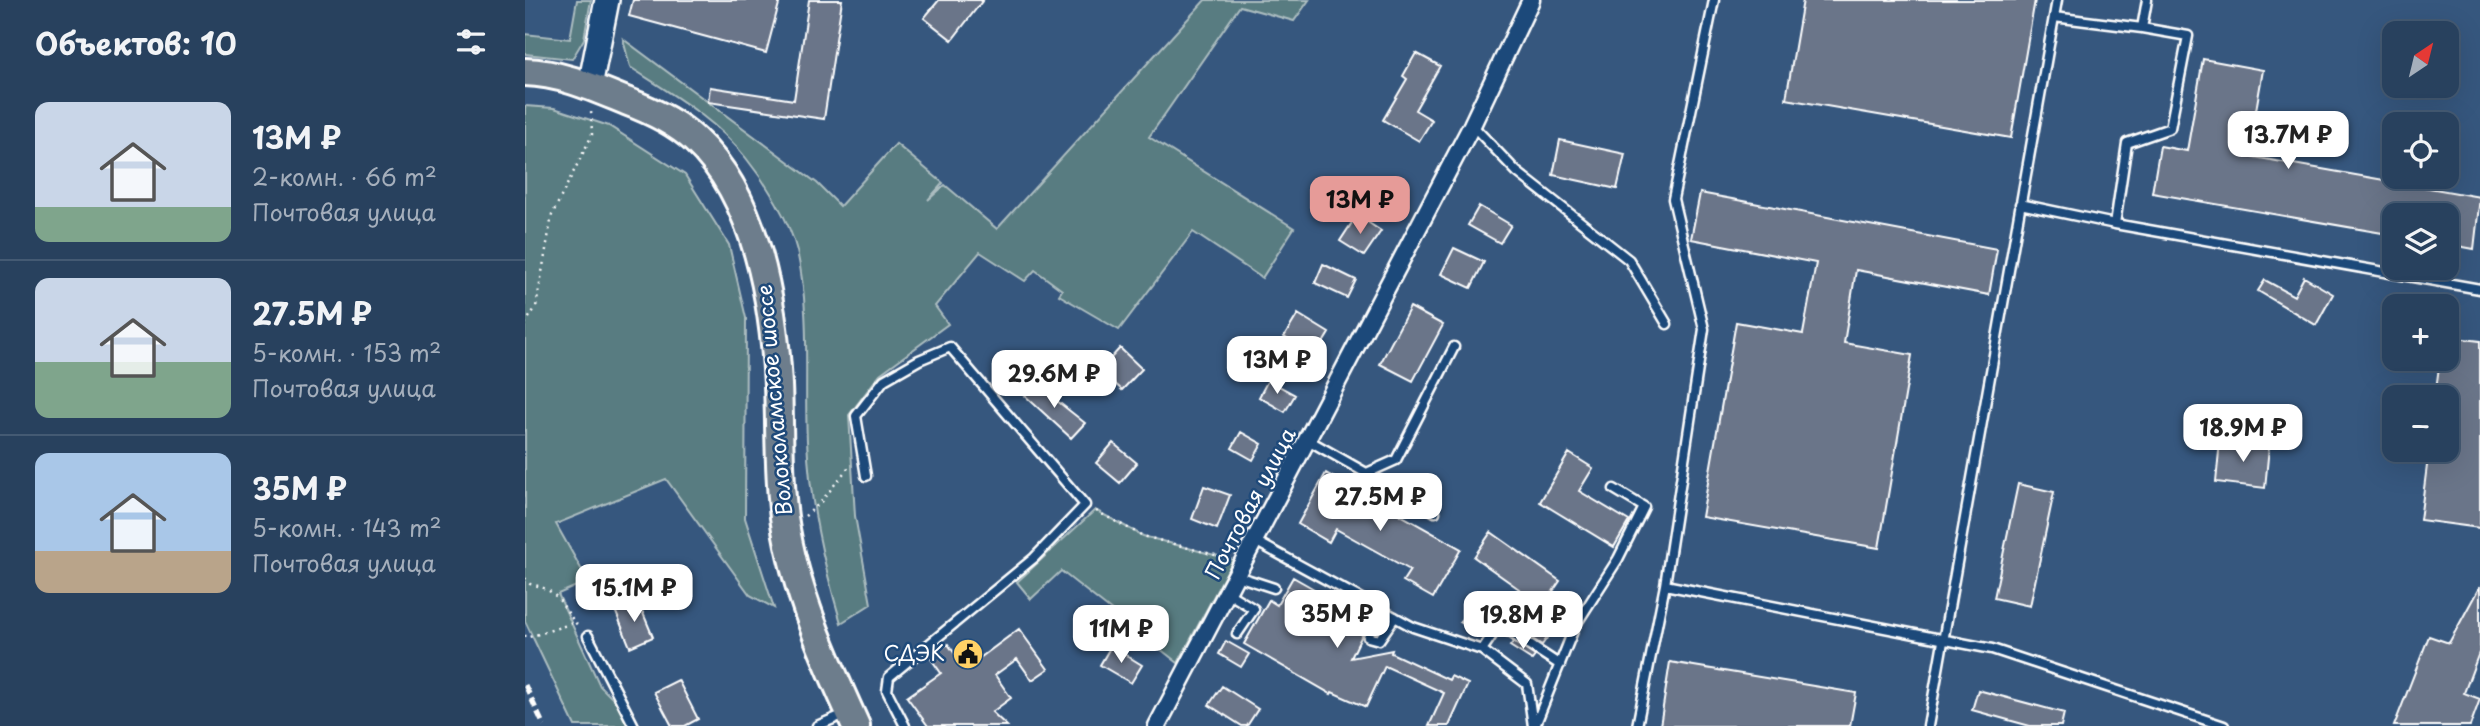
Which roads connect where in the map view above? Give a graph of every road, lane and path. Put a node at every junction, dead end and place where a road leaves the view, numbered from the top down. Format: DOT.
graph roads {
  1 [pos="607,0"];
  2 [pos="1531,0"];
  3 [pos="1714,0"];
  4 [pos="2057,0"];
  5 [pos="2147,0"];
  6 [pos="2054,17"];
  7 [pos="2142,28"];
  8 [pos="525,72"];
  9 [pos="590,86"];
  10 [pos="1472,125"];
  11 [pos="2021,204"];
  12 [pos="2115,224"];
  13 [pos="2480,289"];
  14 [pos="525,324"];
  15 [pos="1667,324"];
  16 [pos="1454,348"];
  17 [pos="1308,440"];
  18 [pos="862,450"];
  19 [pos="1367,473"];
  20 [pos="866,476"];
  21 [pos="1613,489"];
  22 [pos="1085,505"];
  23 [pos="1435,512"];
  24 [pos="802,518"];
  25 [pos="1255,541"];
  26 [pos="1240,569"];
  27 [pos="525,578"];
  28 [pos="1665,585"];
  29 [pos="1274,588"];
  30 [pos="1228,593"];
  31 [pos="1395,617"];
  32 [pos="575,622"];
  33 [pos="1237,634"];
  34 [pos="587,636"];
  35 [pos="1368,636"];
  36 [pos="525,637"];
  37 [pos="1943,640"];
  38 [pos="1482,650"];
  39 [pos="1560,665"];
  40 [pos="853,719"];
  41 [pos="634,726"];
  42 [pos="817,726"];
  43 [pos="905,726"];
  44 [pos="1157,726"];
  45 [pos="1534,726"];
  46 [pos="1637,726"];
  47 [pos="1928,726"];
  48 [pos="2224,726"];
  1 -- 9 [label="main road"];
  2 -- 10 [label="street, Почтовая улица"];
  3 -- 28 [label="lane"];
  4 -- 6 [label="lane"];
  5 -- 7 [label="lane"];
  6 -- 7 [label="lane"];
  6 -- 11 [label="lane"];
  7 -- 12 [label="lane"];
  8 -- 9 [label="main road, Волоколамское шоссе"];
  9 -- 14 [label="path"];
  9 -- 40 [label="main road, Волоколамское шоссе"];
  10 -- 15 [label="lane"];
  10 -- 17 [label="street, Почтовая улица"];
  11 -- 12 [label="lane"];
  11 -- 37 [label="lane"];
  12 -- 13 [label="lane"];
  16 -- 19 [label="lane"];
  17 -- 19 [label="lane"];
  17 -- 25 [label="street, Почтовая улица"];
  18 -- 20 [label="lane"];
  18 -- 22 [label="lane"];
  18 -- 24 [label="path"];
  19 -- 23 [label="lane"];
  21 -- 39 [label="lane"];
  22 -- 26 [label="path"];
  22 -- 43 [label="lane"];
  25 -- 26 [label="street, Почтовая улица"];
  25 -- 31 [label="lane"];
  26 -- 29 [label="lane"];
  26 -- 30 [label="street, Почтовая улица"];
  27 -- 32 [label="path"];
  28 -- 37 [label="lane"];
  28 -- 46 [label="lane"];
  30 -- 33 [label="lane"];
  30 -- 44 [label="street, Почтовая улица"];
  31 -- 35 [label="lane"];
  31 -- 38 [label="lane"];
  32 -- 34 [label="path"];
  32 -- 36 [label="path"];
  34 -- 41 [label="lane"];
  37 -- 47 [label="lane"];
  37 -- 48 [label="lane"];
  38 -- 39 [label="lane"];
  38 -- 45 [label="lane"];
  39 -- 45 [label="lane"];
  40 -- 42 [label="lane"];
}
